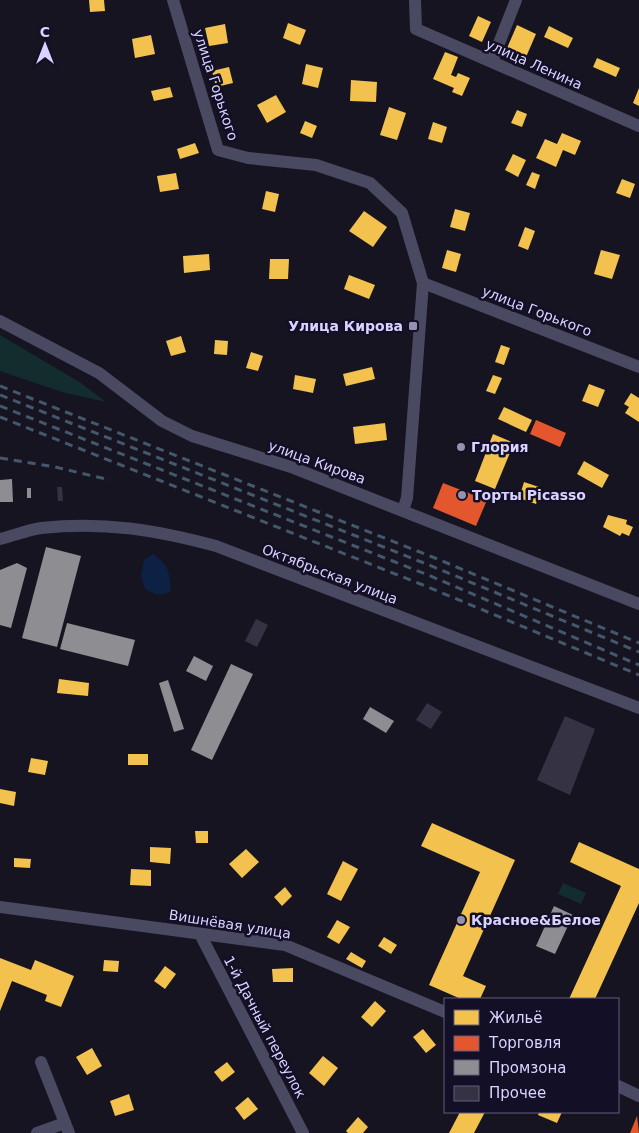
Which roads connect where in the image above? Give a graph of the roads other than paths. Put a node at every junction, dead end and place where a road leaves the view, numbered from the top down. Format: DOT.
graph roads {
  1 [pos="173,0"];
  2 [pos="415,0"];
  3 [pos="516,0"];
  4 [pos="492,61"];
  5 [pos="639,126"];
  6 [pos="423,283"];
  7 [pos="0,320"];
  8 [pos="639,367"];
  9 [pos="403,510"];
  10 [pos="0,539"];
  11 [pos="639,604"];
  12 [pos="639,708"];
  13 [pos="0,907"];
  14 [pos="200,934"];
  15 [pos="444,1012"];
  16 [pos="41,1062"];
  17 [pos="619,1086"];
  18 [pos="639,1096"];
  19 [pos="67,1128"];
  20 [pos="37,1133"];
  21 [pos="303,1133"];
  1 -- 6 [label="street, улица Горького"];
  2 -- 4 [label="street, улица Ленина"];
  3 -- 4 [label="street"];
  4 -- 5 [label="street, улица Ленина"];
  6 -- 8 [label="street, улица Горького"];
  6 -- 9 [label="street, улица Горького"];
  7 -- 9 [label="street, улица Кирова"];
  9 -- 11 [label="street, улица Кирова"];
  10 -- 12 [label="street, Октябрьская улица"];
  13 -- 14 [label="street, Вишнёвая улица"];
  14 -- 15 [label="street, Вишнёвая улица"];
  14 -- 21 [label="street, 1-й Дачный переулок"];
  16 -- 19 [label="street"];
  17 -- 18 [label="street"];
  19 -- 20 [label="street"];
}
